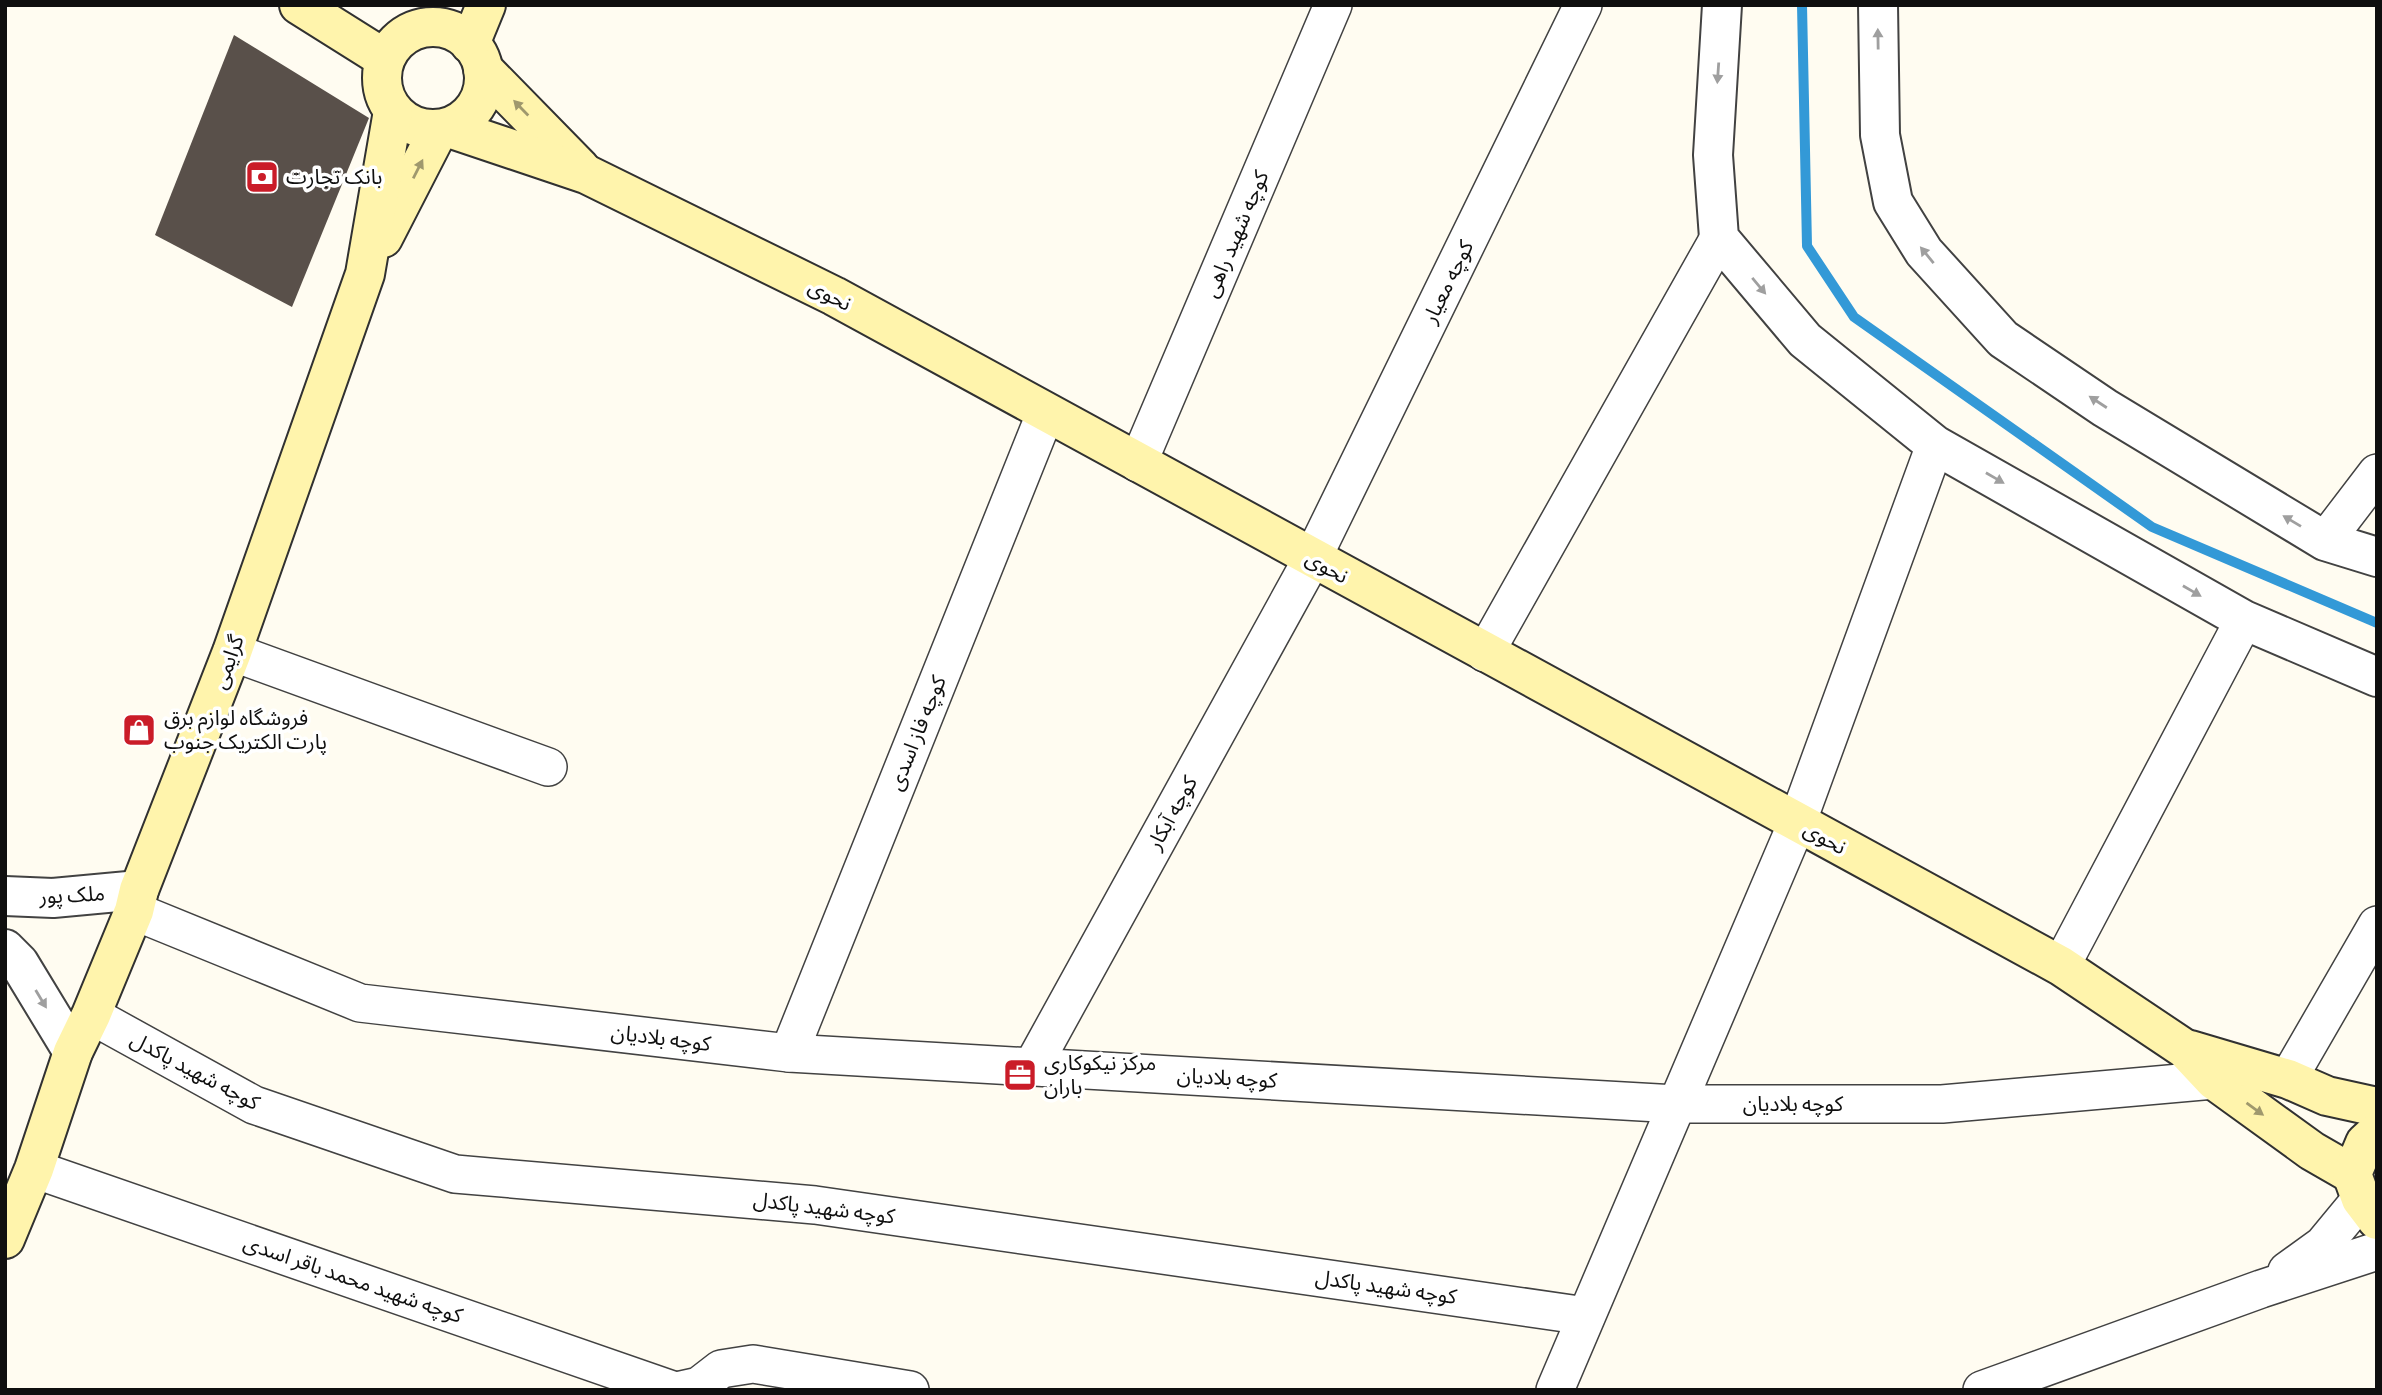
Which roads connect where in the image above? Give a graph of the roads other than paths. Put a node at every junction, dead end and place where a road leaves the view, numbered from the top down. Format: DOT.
graph roads {
  1 [pos="299,5"];
  2 [pos="486,5"];
  3 [pos="1333,5"];
  4 [pos="1583,5"];
  5 [pos="1722,5"];
  6 [pos="1878,5"];
  7 [pos="433,16"];
  8 [pos="477,56"];
  9 [pos="385,59"];
  10 [pos="393,111"];
  11 [pos="444,128"];
  12 [pos="586,174"];
  13 [pos="1719,238"];
  14 [pos="365,274"];
  15 [pos="1046,412"];
  16 [pos="1935,444"];
  17 [pos="1139,463"];
  18 [pos="2377,473"];
  19 [pos="2325,541"];
  20 [pos="2377,557"];
  21 [pos="1312,559"];
  22 [pos="2244,620"];
  23 [pos="232,652"];
  24 [pos="1485,653"];
  25 [pos="2377,677"];
  26 [pos="548,767"];
  27 [pos="1797,823"];
  28 [pos="5,896"];
  29 [pos="136,901"];
  30 [pos="2377,925"];
  31 [pos="5,949"];
  32 [pos="2061,967"];
  33 [pos="91,1015"];
  34 [pos="2185,1049"];
  35 [pos="73,1052"];
  36 [pos="789,1053"];
  37 [pos="1032,1067"];
  38 [pos="2288,1079"];
  39 [pos="2214,1080"];
  40 [pos="1676,1104"];
  41 [pos="2377,1107"];
  42 [pos="2377,1132"];
  43 [pos="34,1169"];
  44 [pos="2363,1197"];
  45 [pos="5,1239"];
  46 [pos="2377,1251"];
  47 [pos="2261,1289"];
  48 [pos="1586,1316"];
  49 [pos="672,1390"];
  50 [pos="681,1390"];
  51 [pos="910,1390"];
  52 [pos="1555,1390"];
  53 [pos="1983,1390"];
  1 -- 9 [label="main road"];
  2 -- 8 [label="main road"];
  3 -- 17 [label="street, کوچه شهید راهی"];
  4 -- 21 [label="street, کوچه معیار"];
  5 -- 13 [label="street, one-way"];
  19 -- 6 [label="street, one-way"];
  7 -- 8 [label="main road"];
  7 -- 9 [label="main road"];
  8 -- 11 [label="main road"];
  12 -- 8 [label="main road, one-way"];
  9 -- 10 [label="main road"];
  10 -- 11 [label="main road"];
  10 -- 14 [label="main road, گرایمی"];
  11 -- 12 [label="main road, نحوی"];
  14 -- 11 [label="main road, one-way"];
  12 -- 15 [label="main road, نحوی"];
  13 -- 16 [label="street, one-way"];
  13 -- 24 [label="street"];
  14 -- 23 [label="main road, گرایمی"];
  15 -- 17 [label="main road, نحوی"];
  15 -- 36 [label="street, کوچه فاز اسدی"];
  16 -- 22 [label="street, one-way"];
  16 -- 27 [label="street"];
  17 -- 21 [label="main road, نحوی"];
  18 -- 19 [label="street"];
  19 -- 20 [label="street"];
  21 -- 24 [label="main road, نحوی"];
  21 -- 37 [label="street, کوچه آبکار"];
  22 -- 25 [label="street"];
  22 -- 32 [label="street"];
  23 -- 26 [label="street"];
  23 -- 29 [label="main road, گرایمی"];
  24 -- 27 [label="main road, نحوی"];
  27 -- 32 [label="main road, نحوی"];
  27 -- 40 [label="street"];
  28 -- 29 [label="street, ملک پور"];
  29 -- 33 [label="main road, گرایمی"];
  29 -- 36 [label="street, کوچه بلادیان"];
  30 -- 38 [label="street"];
  31 -- 35 [label="street, one-way"];
  32 -- 34 [label="main road, نحوی"];
  33 -- 35 [label="main road, گرایمی"];
  33 -- 48 [label="street, کوچه شهید پاکدل"];
  34 -- 38 [label="main road"];
  34 -- 39 [label="main road"];
  35 -- 43 [label="main road, گرایمی"];
  36 -- 37 [label="street, کوچه بلادیان"];
  37 -- 40 [label="street, کوچه بلادیان"];
  38 -- 41 [label="main road"];
  39 -- 40 [label="street, کوچه بلادیان"];
  39 -- 44 [label="main road, one-way"];
  40 -- 48 [label="street"];
  42 -- 44 [label="main road"];
  43 -- 45 [label="main road, گرایمی"];
  43 -- 49 [label="street, کوچه شهید محمد باقر اسدی"];
  44 -- 47 [label="street"];
  46 -- 47 [label="street"];
  47 -- 53 [label="street"];
  48 -- 52 [label="street"];
  50 -- 51 [label="street"];
}
